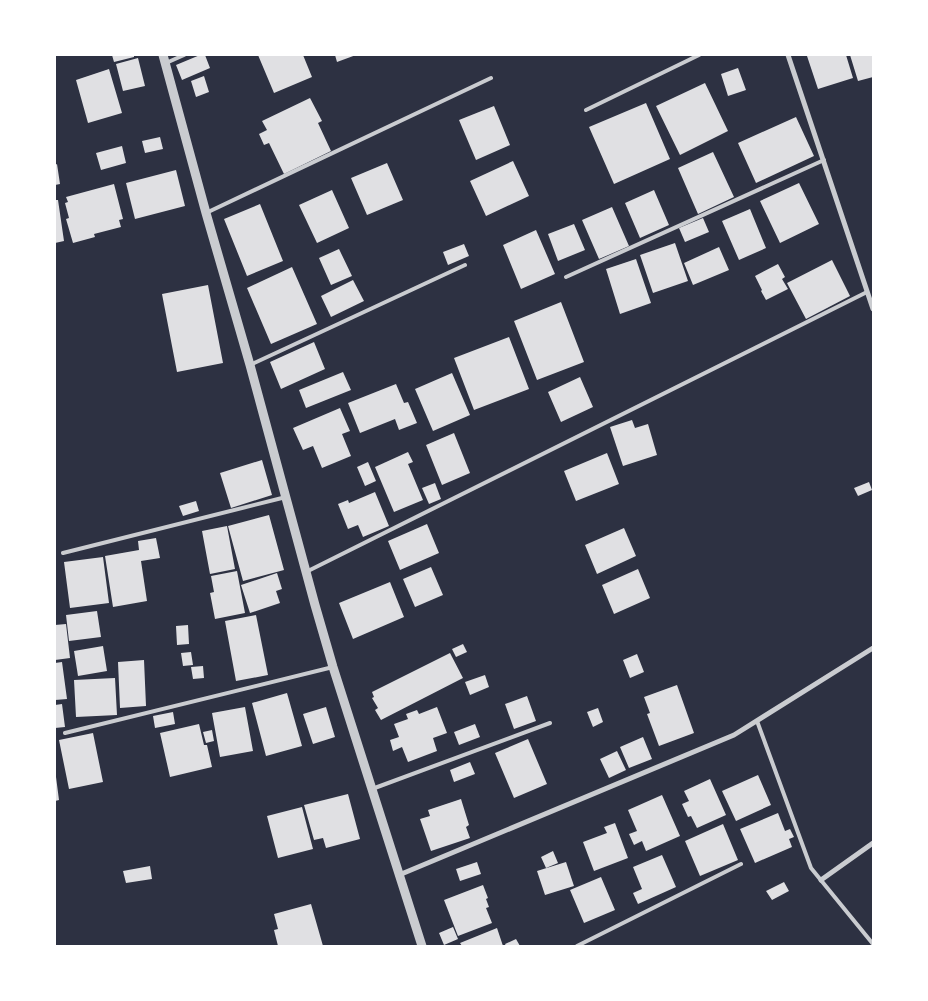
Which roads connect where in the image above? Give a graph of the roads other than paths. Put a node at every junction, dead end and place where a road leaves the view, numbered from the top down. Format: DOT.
graph roads {
  1 [pos="184,55"];
  2 [pos="699,55"];
  3 [pos="788,55"];
  4 [pos="164,59"];
  5 [pos="491,78"];
  6 [pos="586,110"];
  7 [pos="824,160"];
  8 [pos="206,213"];
  9 [pos="465,265"];
  10 [pos="566,278"];
  11 [pos="868,292"];
  12 [pos="873,309"];
  13 [pos="250,365"];
  14 [pos="286,497"];
  15 [pos="63,553"];
  16 [pos="306,572"];
  17 [pos="873,648"];
  18 [pos="333,667"];
  19 [pos="757,721"];
  20 [pos="550,723"];
  21 [pos="65,733"];
  22 [pos="372,788"];
  23 [pos="873,843"];
  24 [pos="741,864"];
  25 [pos="399,875"];
  26 [pos="821,880"];
  27 [pos="873,944"];
  28 [pos="422,946"];
  29 [pos="578,946"];
  1 -- 4 [label="lane"];
  2 -- 6 [label="lane"];
  3 -- 7 [label="street"];
  4 -- 8 [label="street"];
  5 -- 8 [label="lane"];
  7 -- 10 [label="lane"];
  7 -- 11 [label="street"];
  8 -- 13 [label="street"];
  9 -- 13 [label="lane"];
  11 -- 12 [label="street"];
  11 -- 16 [label="lane"];
  13 -- 14 [label="street"];
  14 -- 15 [label="lane"];
  14 -- 16 [label="street"];
  16 -- 18 [label="street"];
  17 -- 19 [label="street"];
  18 -- 21 [label="lane"];
  18 -- 22 [label="street"];
  19 -- 25 [label="street"];
  19 -- 26 [label="lane"];
  20 -- 22 [label="lane"];
  22 -- 25 [label="street"];
  23 -- 26 [label="street"];
  24 -- 29 [label="lane"];
  25 -- 28 [label="street"];
  26 -- 27 [label="lane"];
}
